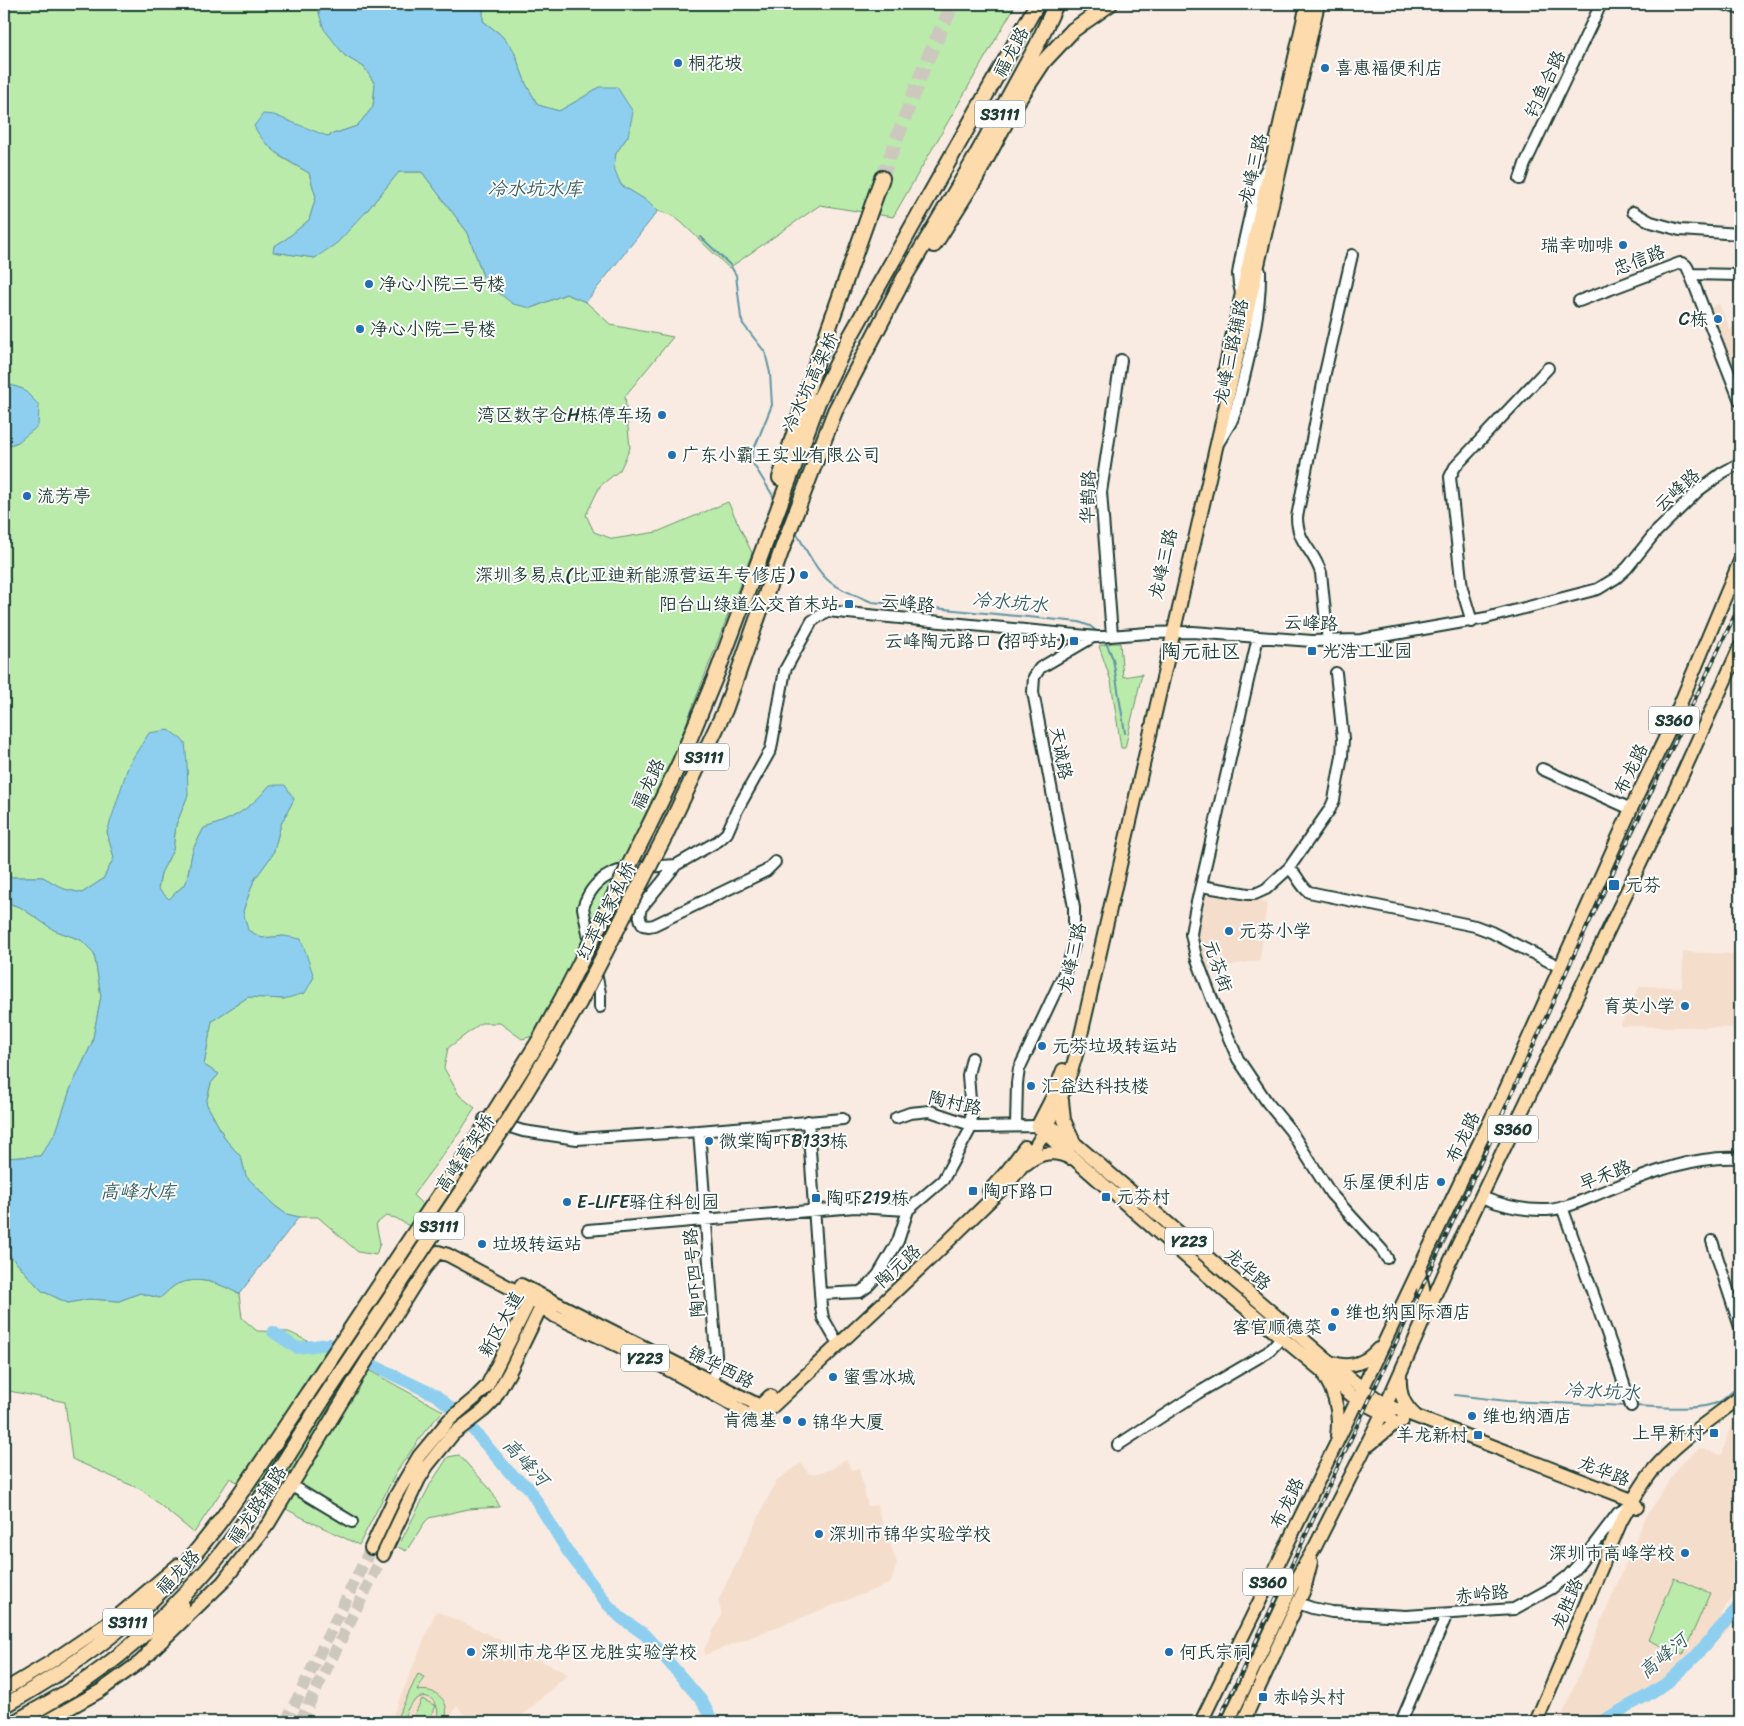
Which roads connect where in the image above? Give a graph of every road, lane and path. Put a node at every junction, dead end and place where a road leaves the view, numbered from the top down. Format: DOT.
graph roads {
  1 [pos="1037,4"];
  2 [pos="1056,4"];
  3 [pos="1110,4"];
  4 [pos="1307,4"];
  5 [pos="1318,4"];
  6 [pos="1601,4"];
  7 [pos="1724,4"];
  8 [pos="1740,9"];
  9 [pos="882,178"];
  10 [pos="1520,179"];
  11 [pos="927,200"];
  12 [pos="1633,212"];
  13 [pos="938,221"];
  14 [pos="1740,234"];
  15 [pos="1352,255"];
  16 [pos="1690,274"];
  17 [pos="1740,275"];
  18 [pos="1579,301"];
  19 [pos="891,302"];
  20 [pos="1121,360"];
  21 [pos="1548,368"];
  22 [pos="1740,402"];
  23 [pos="1740,463"];
  24 [pos="1192,536"];
  25 [pos="1740,561"];
  26 [pos="738,620"];
  27 [pos="1472,622"];
  28 [pos="1170,632"];
  29 [pos="1102,636"];
  30 [pos="1258,637"];
  31 [pos="1328,642"];
  32 [pos="1740,646"];
  33 [pos="717,673"];
  34 [pos="1336,673"];
  35 [pos="1542,768"];
  36 [pos="1631,810"];
  37 [pos="648,828"];
  38 [pos="665,836"];
  39 [pos="775,862"];
  40 [pos="676,865"];
  41 [pos="1290,868"];
  42 [pos="1201,886"];
  43 [pos="1560,967"];
  44 [pos="600,1006"];
  45 [pos="539,1041"];
  46 [pos="552,1049"];
  47 [pos="972,1058"];
  48 [pos="1062,1099"];
  49 [pos="843,1118"];
  50 [pos="896,1118"];
  51 [pos="483,1119"];
  52 [pos="808,1121"];
  53 [pos="972,1126"];
  54 [pos="1016,1126"];
  55 [pos="1043,1128"];
  56 [pos="699,1131"];
  57 [pos="1078,1146"];
  58 [pos="1740,1158"];
  59 [pos="1075,1161"];
  60 [pos="1021,1168"];
  61 [pos="1481,1197"];
  62 [pos="1562,1207"];
  63 [pos="908,1210"];
  64 [pos="813,1211"];
  65 [pos="706,1221"];
  66 [pos="588,1230"];
  67 [pos="1712,1241"];
  68 [pos="438,1252"];
  69 [pos="1387,1258"];
  70 [pos="1419,1271"];
  71 [pos="1441,1282"];
  72 [pos="1424,1289"];
  73 [pos="820,1294"];
  74 [pos="535,1299"];
  75 [pos="1740,1327"];
  76 [pos="513,1336"];
  77 [pos="834,1337"];
  78 [pos="1282,1337"];
  79 [pos="525,1343"];
  80 [pos="1382,1346"];
  81 [pos="1324,1364"];
  82 [pos="1401,1372"];
  83 [pos="711,1382"];
  84 [pos="308,1392"];
  85 [pos="1360,1394"];
  86 [pos="1740,1397"];
  87 [pos="322,1402"];
  88 [pos="1631,1406"];
  89 [pos="1740,1406"];
  90 [pos="1383,1407"];
  91 [pos="755,1414"];
  92 [pos="1422,1420"];
  93 [pos="1402,1422"];
  94 [pos="1336,1443"];
  95 [pos="1118,1445"];
  96 [pos="1363,1450"];
  97 [pos="292,1486"];
  98 [pos="1632,1505"];
  99 [pos="352,1522"];
  100 [pos="205,1541"];
  101 [pos="1315,1547"];
  102 [pos="370,1548"];
  103 [pos="383,1555"];
  104 [pos="199,1579"];
  105 [pos="1298,1603"];
  106 [pos="1447,1614"];
  107 [pos="149,1653"];
  108 [pos="4,1690"];
  109 [pos="4,1706"];
  110 [pos="15,1722"];
  111 [pos="45,1722"];
  112 [pos="1201,1722"];
  113 [pos="1228,1722"];
  114 [pos="1244,1722"];
  115 [pos="1401,1722"];
  116 [pos="1536,1722"];
  117 [pos="1545,1722"];
  1 -- 11 [label="highway, 福龙路 / S3111"];
  2 -- 13 [label="highway, 福龙路 / S3111"];
  3 -- 19 [label="highway"];
  4 -- 24 [label="main road, 龙峰三路"];
  5 -- 24 [label="main road, 龙峰三路"];
  6 -- 10 [label="street, 钓鱼合路"];
  7 -- 8 [label="street"];
  9 -- 26 [label="highway"];
  11 -- 26 [label="highway, 冷水坑高架桥 / S3111"];
  12 -- 14 [label="street"];
  13 -- 19 [label="highway, 冷水坑高架桥 / S3111"];
  15 -- 31 [label="street"];
  16 -- 17 [label="street"];
  16 -- 18 [label="street, 忠信路"];
  16 -- 22 [label="street, 忠信路"];
  19 -- 38 [label="highway, 冷水坑高架桥 / S3111"];
  20 -- 29 [label="street, 华鹊路"];
  21 -- 27 [label="street"];
  23 -- 27 [label="street, 云峰路"];
  24 -- 28 [label="main road, 龙峰三路"];
  25 -- 36 [label="main road, 布龙路 / S360"];
  26 -- 33 [label="highway, 冷水坑高架桥 / S3111"];
  27 -- 31 [label="street, 云峰路"];
  28 -- 29 [label="street, 云峰路"];
  28 -- 30 [label="street, 云峰路"];
  28 -- 48 [label="main road, 龙峰三路"];
  28 -- 55 [label="main road, 龙峰三路"];
  29 -- 40 [label="street, 云峰路"];
  29 -- 54 [label="street, 天诚路"];
  30 -- 31 [label="street, 云峰路"];
  30 -- 42 [label="street, 元芬街"];
  32 -- 61 [label="main road, S360"];
  33 -- 37 [label="highway, 福龙路 / S3111"];
  34 -- 41 [label="street"];
  35 -- 36 [label="street"];
  36 -- 43 [label="main road, 布龙路 / S360"];
  37 -- 45 [label="highway, 红苹果家私桥 / S3111, bridge"];
  38 -- 46 [label="highway, 红苹果家私桥 / S3111, bridge"];
  39 -- 40 [label="street"];
  40 -- 44 [label="street"];
  41 -- 42 [label="street"];
  41 -- 43 [label="street"];
  42 -- 69 [label="street, 元芬街"];
  43 -- 70 [label="main road, 布龙路 / S360"];
  45 -- 84 [label="highway, 高峰高架桥 / S3111, bridge"];
  46 -- 87 [label="highway, 高峰高架桥 / S3111, bridge"];
  47 -- 53 [label="street"];
  48 -- 55 [label="main road, 龙峰三路"];
  48 -- 57 [label="main road"];
  49 -- 52 [label="street"];
  50 -- 53 [label="street, 陶村路"];
  51 -- 56 [label="street"];
  52 -- 56 [label="street"];
  52 -- 64 [label="street"];
  53 -- 54 [label="street, 陶村路"];
  53 -- 63 [label="street"];
  54 -- 55 [label="street, 陶村路"];
  55 -- 57 [label="main road, 龙华路 / Y223"];
  55 -- 59 [label="main road, 龙华路 / Y223"];
  55 -- 60 [label="main road, 陶元路"];
  55 -- 77 [label="main road, 陶元路"];
  56 -- 65 [label="street, 陶吓四号路"];
  57 -- 81 [label="main road, 龙华路 / Y223"];
  58 -- 62 [label="street, 早禾路"];
  59 -- 60 [label="main road"];
  59 -- 78 [label="main road, 龙华路 / Y223"];
  60 -- 91 [label="main road, 陶元路"];
  61 -- 62 [label="street, 早禾路"];
  61 -- 71 [label="main road, S360"];
  62 -- 88 [label="street"];
  63 -- 64 [label="street"];
  63 -- 73 [label="street"];
  64 -- 65 [label="street"];
  64 -- 73 [label="street"];
  65 -- 66 [label="street"];
  65 -- 83 [label="street, 陶吓四号路"];
  67 -- 75 [label="street"];
  68 -- 74 [label="main road, 锦华西路 / Y223"];
  68 -- 97 [label="main road, 福龙路辅路"];
  70 -- 72 [label="main road"];
  70 -- 80 [label="main road, 布龙路 / S360"];
  71 -- 72 [label="main road"];
  71 -- 82 [label="main road, S360"];
  72 -- 90 [label="main road"];
  73 -- 77 [label="street"];
  74 -- 76 [label="main road, 新区大道"];
  74 -- 79 [label="main road, 新区大道"];
  74 -- 83 [label="main road, 锦华西路 / Y223"];
  74 -- 91 [label="main road, 锦华西路 / Y223"];
  76 -- 79 [label="main road"];
  76 -- 102 [label="main road, 新区大道"];
  77 -- 91 [label="main road, 陶元路"];
  78 -- 81 [label="main road, 龙华路 / Y223"];
  78 -- 95 [label="street"];
  79 -- 103 [label="main road, 新区大道"];
  80 -- 81 [label="main road"];
  80 -- 85 [label="main road, 布龙路 / S360"];
  81 -- 85 [label="main road, 龙华路 / Y223"];
  81 -- 94 [label="main road"];
  82 -- 90 [label="main road, S360"];
  82 -- 92 [label="main road"];
  83 -- 91 [label="main road, 锦华西路 / Y223"];
  84 -- 100 [label="highway, 福龙路 / S3111"];
  85 -- 90 [label="main road, 龙华路 / Y223"];
  85 -- 94 [label="main road, 布龙路 / S360"];
  86 -- 98 [label="main road, 龙胜路"];
  87 -- 104 [label="highway, 福龙路 / S3111"];
  89 -- 98 [label="main road, 龙胜路"];
  90 -- 92 [label="main road, 龙华路"];
  90 -- 93 [label="main road, 龙华路"];
  90 -- 96 [label="main road, S360"];
  92 -- 98 [label="main road, 龙华路"];
  93 -- 96 [label="main road"];
  93 -- 98 [label="main road, 龙华路"];
  94 -- 112 [label="main road, 布龙路 / S360"];
  96 -- 101 [label="main road, S360"];
  97 -- 99 [label="street"];
  97 -- 107 [label="main road, 福龙路辅路"];
  98 -- 106 [label="street, 赤岭路"];
  98 -- 116 [label="main road, 龙胜路"];
  98 -- 117 [label="main road, 龙胜路"];
  100 -- 108 [label="main road, 福龙路辅路"];
  100 -- 109 [label="highway, 福龙路 / S3111"];
  101 -- 105 [label="main road"];
  101 -- 113 [label="main road, S360"];
  104 -- 107 [label="highway"];
  104 -- 110 [label="highway, 福龙路 / S3111"];
  105 -- 106 [label="street, 赤岭路"];
  105 -- 114 [label="main road"];
  106 -- 115 [label="street"];
  107 -- 111 [label="main road, 福龙路辅路"];
}
